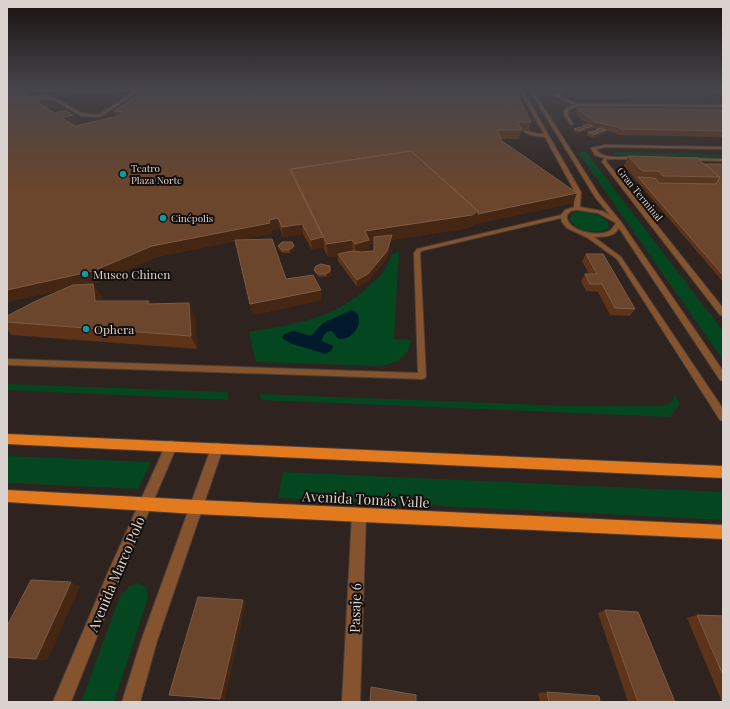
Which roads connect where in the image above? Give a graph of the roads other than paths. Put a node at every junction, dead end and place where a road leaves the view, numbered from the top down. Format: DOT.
graph roads {
  1 [pos="520,122"];
  2 [pos="539,122"];
  3 [pos="551,122"];
  4 [pos="547,136"];
  5 [pos="723,144"];
  6 [pos="653,147"];
  7 [pos="723,148"];
  8 [pos="610,158"];
  9 [pos="644,158"];
  10 [pos="683,159"];
  11 [pos="723,160"];
  12 [pos="578,208"];
  13 [pos="563,216"];
  14 [pos="619,223"];
  15 [pos="577,231"];
  16 [pos="723,313"];
  17 [pos="7,362"];
  18 [pos="723,378"];
  19 [pos="723,417"];
  20 [pos="7,439"];
  21 [pos="171,446"];
  22 [pos="217,448"];
  23 [pos="723,472"];
  24 [pos="7,496"];
  25 [pos="145,504"];
  26 [pos="196,507"];
  27 [pos="359,515"];
  28 [pos="723,532"];
  29 [pos="62,702"];
  30 [pos="131,702"];
  31 [pos="351,702"];
  1 -- 4 [label="lane"];
  2 -- 4 [label="lane"];
  3 -- 14 [label="lane"];
  4 -- 12 [label="lane"];
  5 -- 6 [label="lane"];
  6 -- 7 [label="lane"];
  6 -- 8 [label="lane"];
  8 -- 9 [label="lane, Gran Terminal"];
  8 -- 16 [label="lane, Gran Terminal"];
  10 -- 11 [label="lane"];
  12 -- 13 [label="lane"];
  12 -- 14 [label="lane"];
  13 -- 15 [label="lane"];
  13 -- 17 [label="lane"];
  14 -- 15 [label="lane"];
  14 -- 18 [label="lane"];
  15 -- 19 [label="lane"];
  20 -- 21 [label="main road"];
  21 -- 22 [label="main road"];
  21 -- 25 [label="street, Avenida Marco Polo"];
  22 -- 23 [label="main road"];
  22 -- 26 [label="street"];
  24 -- 25 [label="main road, Avenida Tomás Valle"];
  25 -- 26 [label="main road, Avenida Tomás Valle"];
  25 -- 29 [label="street, Avenida Marco Polo"];
  26 -- 27 [label="main road, Avenida Tomás Valle"];
  26 -- 30 [label="street"];
  27 -- 28 [label="main road, Avenida Tomás Valle"];
  27 -- 31 [label="street, Pasaje 6"];
}
